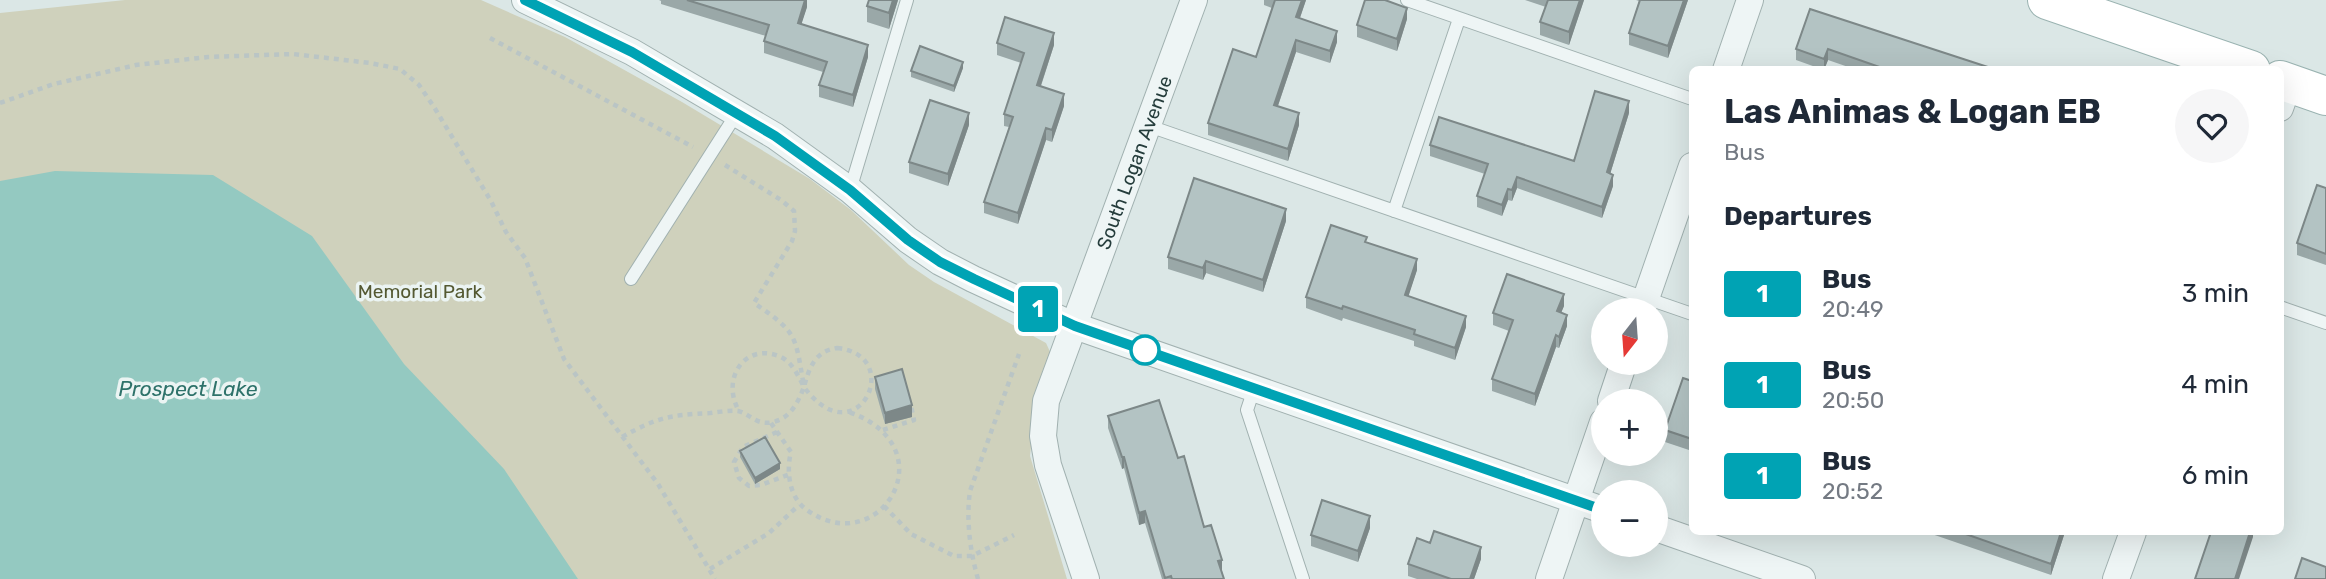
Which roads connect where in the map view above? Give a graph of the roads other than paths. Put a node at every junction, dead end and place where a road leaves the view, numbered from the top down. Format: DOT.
graph roads {
  1 [pos="525,0"];
  2 [pos="907,0"];
  3 [pos="1194,0"];
  4 [pos="1407,0"];
  5 [pos="1750,0"];
  6 [pos="2048,0"];
  7 [pos="1459,19"];
  8 [pos="1727,66"];
  9 [pos="2239,66"];
  10 [pos="2284,90"];
  11 [pos="2326,96"];
  12 [pos="1689,98"];
  13 [pos="737,113"];
  14 [pos="1149,126"];
  15 [pos="1689,175"];
  16 [pos="850,190"];
  17 [pos="1394,211"];
  18 [pos="631,279"];
  19 [pos="1628,298"];
  20 [pos="1646,298"];
  21 [pos="2284,308"];
  22 [pos="1668,309"];
  23 [pos="1689,313"];
  24 [pos="2326,323"];
  25 [pos="1075,326"];
  26 [pos="1254,389"];
  27 [pos="1591,457"];
  28 [pos="1576,501"];
  29 [pos="1591,506"];
  30 [pos="1668,532"];
  31 [pos="2132,535"];
  32 [pos="1086,579"];
  33 [pos="1303,579"];
  34 [pos="1549,579"];
  35 [pos="1802,579"];
  36 [pos="2116,579"];
  1 -- 13 [label="street"];
  2 -- 16 [label="lane"];
  3 -- 14 [label="street, South Logan Avenue"];
  4 -- 7 [label="lane"];
  5 -- 8 [label="street"];
  6 -- 9 [label="main road"];
  7 -- 12 [label="lane"];
  7 -- 17 [label="lane"];
  10 -- 11 [label="main road"];
  13 -- 16 [label="street"];
  13 -- 18 [label="lane"];
  14 -- 17 [label="lane"];
  14 -- 25 [label="street, South Logan Avenue"];
  15 -- 20 [label="street"];
  16 -- 25 [label="street"];
  17 -- 19 [label="lane"];
  21 -- 24 [label="lane"];
  22 -- 23 [label="lane"];
  25 -- 26 [label="street"];
  25 -- 32 [label="street, South Logan Avenue"];
  26 -- 28 [label="street"];
  26 -- 33 [label="lane"];
  27 -- 28 [label="street"];
  28 -- 29 [label="street"];
  28 -- 34 [label="street"];
  30 -- 35 [label="street"];
  31 -- 36 [label="street"];
}
